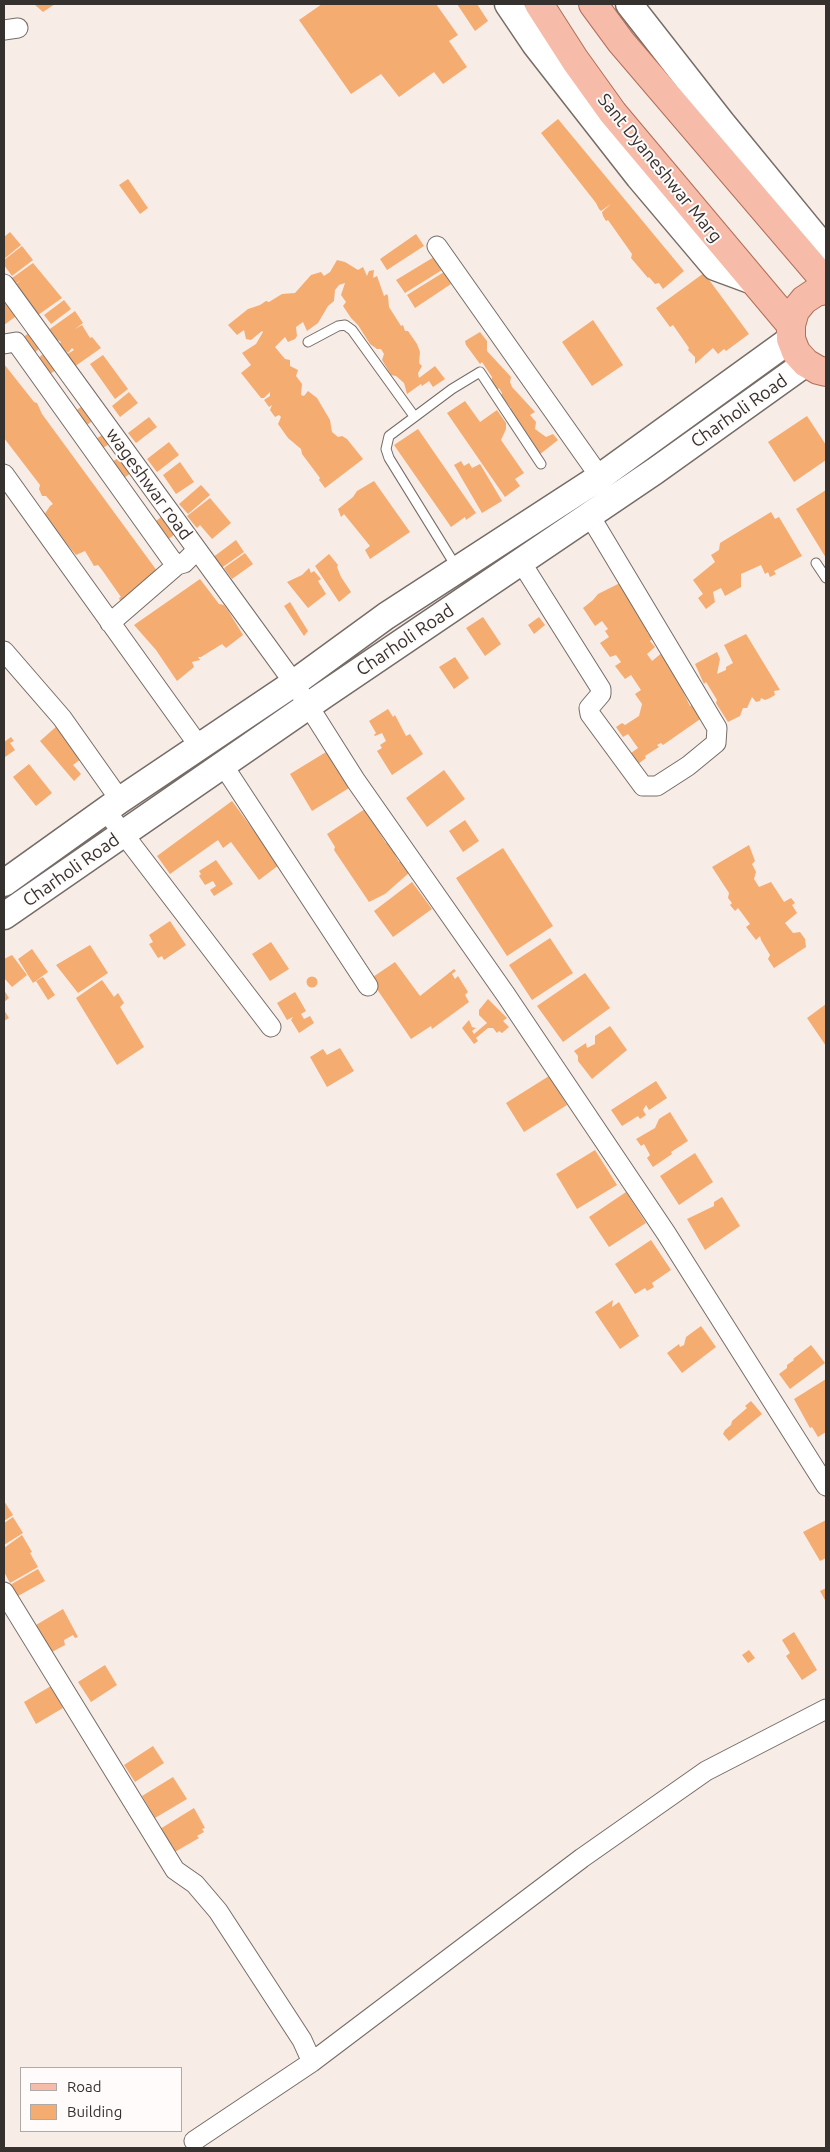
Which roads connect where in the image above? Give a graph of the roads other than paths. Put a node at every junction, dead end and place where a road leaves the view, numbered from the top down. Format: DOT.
graph roads {
  1 [pos="508,4"];
  2 [pos="539,4"];
  3 [pos="593,4"];
  4 [pos="630,4"];
  5 [pos="437,246"];
  6 [pos="826,250"];
  7 [pos="753,281"];
  8 [pos="826,282"];
  9 [pos="4,284"];
  10 [pos="826,290"];
  11 [pos="791,332"];
  12 [pos="308,342"];
  13 [pos="4,344"];
  14 [pos="816,368"];
  15 [pos="414,416"];
  16 [pos="679,420"];
  17 [pos="693,443"];
  18 [pos="541,464"];
  19 [pos="4,474"];
  20 [pos="600,476"];
  21 [pos="590,516"];
  22 [pos="197,550"];
  23 [pos="521,562"];
  24 [pos="816,563"];
  25 [pos="177,565"];
  26 [pos="457,568"];
  27 [pos="826,578"];
  28 [pos="110,623"];
  29 [pos="4,651"];
  30 [pos="294,683"];
  31 [pos="310,706"];
  32 [pos="199,746"];
  33 [pos="224,765"];
  34 [pos="113,805"];
  35 [pos="124,834"];
  36 [pos="4,882"];
  37 [pos="4,916"];
  38 [pos="368,986"];
  39 [pos="271,1027"];
  40 [pos="826,1486"];
  41 [pos="4,1592"];
  42 [pos="826,1709"];
  43 [pos="312,2062"];
  44 [pos="194,2141"];
  1 -- 7 [label="street"];
  2 -- 7 [label="main road, Sant Dyaneshwar Marg"];
  3 -- 8 [label="main road"];
  4 -- 6 [label="street"];
  5 -- 20 [label="street"];
  7 -- 11 [label="main road, Sant Dyaneshwar Marg"];
  9 -- 22 [label="street, wageshwar road"];
  10 -- 11 [label="main road"];
  11 -- 14 [label="main road, Sant Dyaneshwar Marg"];
  11 -- 16 [label="street, Charholi Road"];
  12 -- 15 [label="lane"];
  13 -- 25 [label="street"];
  14 -- 17 [label="street, Charholi Road"];
  15 -- 18 [label="lane"];
  15 -- 26 [label="lane"];
  16 -- 17 [label="street"];
  16 -- 20 [label="street, Charholi Road"];
  17 -- 21 [label="street, Charholi Road"];
  19 -- 28 [label="street"];
  20 -- 26 [label="street, Charholi Road"];
  21 -- 23 [label="street, Charholi Road"];
  21 -- 23 [label="street"];
  22 -- 25 [label="street"];
  22 -- 30 [label="street, wageshwar road"];
  23 -- 31 [label="street, Charholi Road"];
  24 -- 27 [label="lane"];
  25 -- 28 [label="street"];
  26 -- 30 [label="street, Charholi Road"];
  28 -- 32 [label="street"];
  29 -- 34 [label="street"];
  30 -- 31 [label="street, wageshwar road"];
  30 -- 32 [label="street, Charholi Road"];
  31 -- 33 [label="street, Charholi Road"];
  31 -- 40 [label="street, wageshwar road"];
  32 -- 34 [label="street, Charholi Road"];
  33 -- 35 [label="street, Charholi Road"];
  33 -- 38 [label="street"];
  34 -- 35 [label="street"];
  34 -- 36 [label="street, Charholi Road"];
  35 -- 37 [label="street, Charholi Road"];
  35 -- 39 [label="street"];
  41 -- 43 [label="street"];
  42 -- 43 [label="street"];
  43 -- 44 [label="street"];
}
